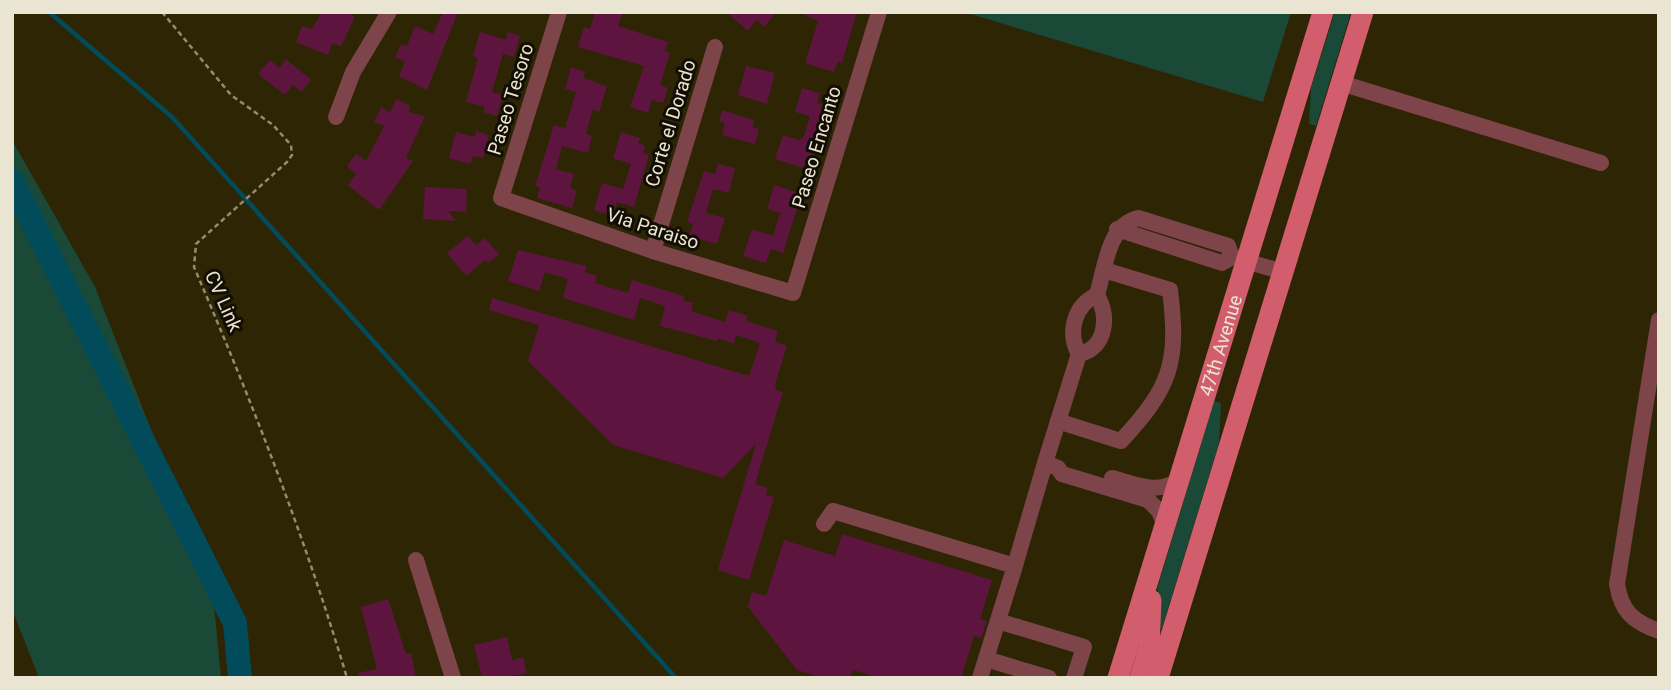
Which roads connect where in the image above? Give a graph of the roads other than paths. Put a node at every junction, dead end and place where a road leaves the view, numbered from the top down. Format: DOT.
graph roads {
  1 [pos="389,12"];
  2 [pos="559,12"];
  3 [pos="879,12"];
  4 [pos="1323,12"];
  5 [pos="1363,12"];
  6 [pos="716,47"];
  7 [pos="1341,83"];
  8 [pos="336,117"];
  9 [pos="1601,163"];
  10 [pos="501,198"];
  11 [pos="653,251"];
  12 [pos="1239,259"];
  13 [pos="1104,270"];
  14 [pos="1283,272"];
  15 [pos="793,293"];
  16 [pos="1097,295"];
  17 [pos="1659,320"];
  18 [pos="1079,354"];
  19 [pos="1058,421"];
  20 [pos="1051,466"];
  21 [pos="1179,480"];
  22 [pos="824,524"];
  23 [pos="1165,526"];
  24 [pos="416,560"];
  25 [pos="1014,569"];
  26 [pos="1152,569"];
  27 [pos="998,621"];
  28 [pos="1659,631"];
  29 [pos="986,659"];
  30 [pos="453,678"];
  31 [pos="980,678"];
  32 [pos="1049,678"];
  33 [pos="1074,678"];
  34 [pos="1118,678"];
  35 [pos="1140,678"];
  36 [pos="1158,678"];
  1 -- 8 [label="street"];
  2 -- 10 [label="street, Paseo Tesoro"];
  3 -- 15 [label="street, Paseo Encanto"];
  4 -- 12 [label="main road, 47th Avenue"];
  5 -- 7 [label="main road, 47th Avenue"];
  6 -- 11 [label="street, Corte el Dorado"];
  7 -- 9 [label="street"];
  7 -- 14 [label="main road, 47th Avenue"];
  10 -- 11 [label="street, Via Paraiso"];
  11 -- 15 [label="street, Via Paraiso"];
  12 -- 13 [label="street"];
  12 -- 14 [label="street"];
  12 -- 21 [label="main road, 47th Avenue"];
  13 -- 16 [label="street"];
  13 -- 19 [label="street"];
  14 -- 36 [label="main road, 47th Avenue"];
  16 -- 18 [label="street"];
  16 -- 18 [label="street"];
  17 -- 28 [label="street"];
  18 -- 19 [label="street"];
  19 -- 20 [label="street"];
  20 -- 21 [label="street"];
  20 -- 23 [label="street"];
  20 -- 25 [label="street"];
  21 -- 23 [label="main road, 47th Avenue"];
  22 -- 25 [label="street"];
  23 -- 26 [label="main road, 47th Avenue"];
  24 -- 30 [label="street"];
  25 -- 27 [label="street"];
  26 -- 34 [label="main road, 47th Avenue"];
  26 -- 35 [label="main road"];
  27 -- 29 [label="street"];
  27 -- 33 [label="street"];
  29 -- 31 [label="street"];
  29 -- 32 [label="street"];
}
